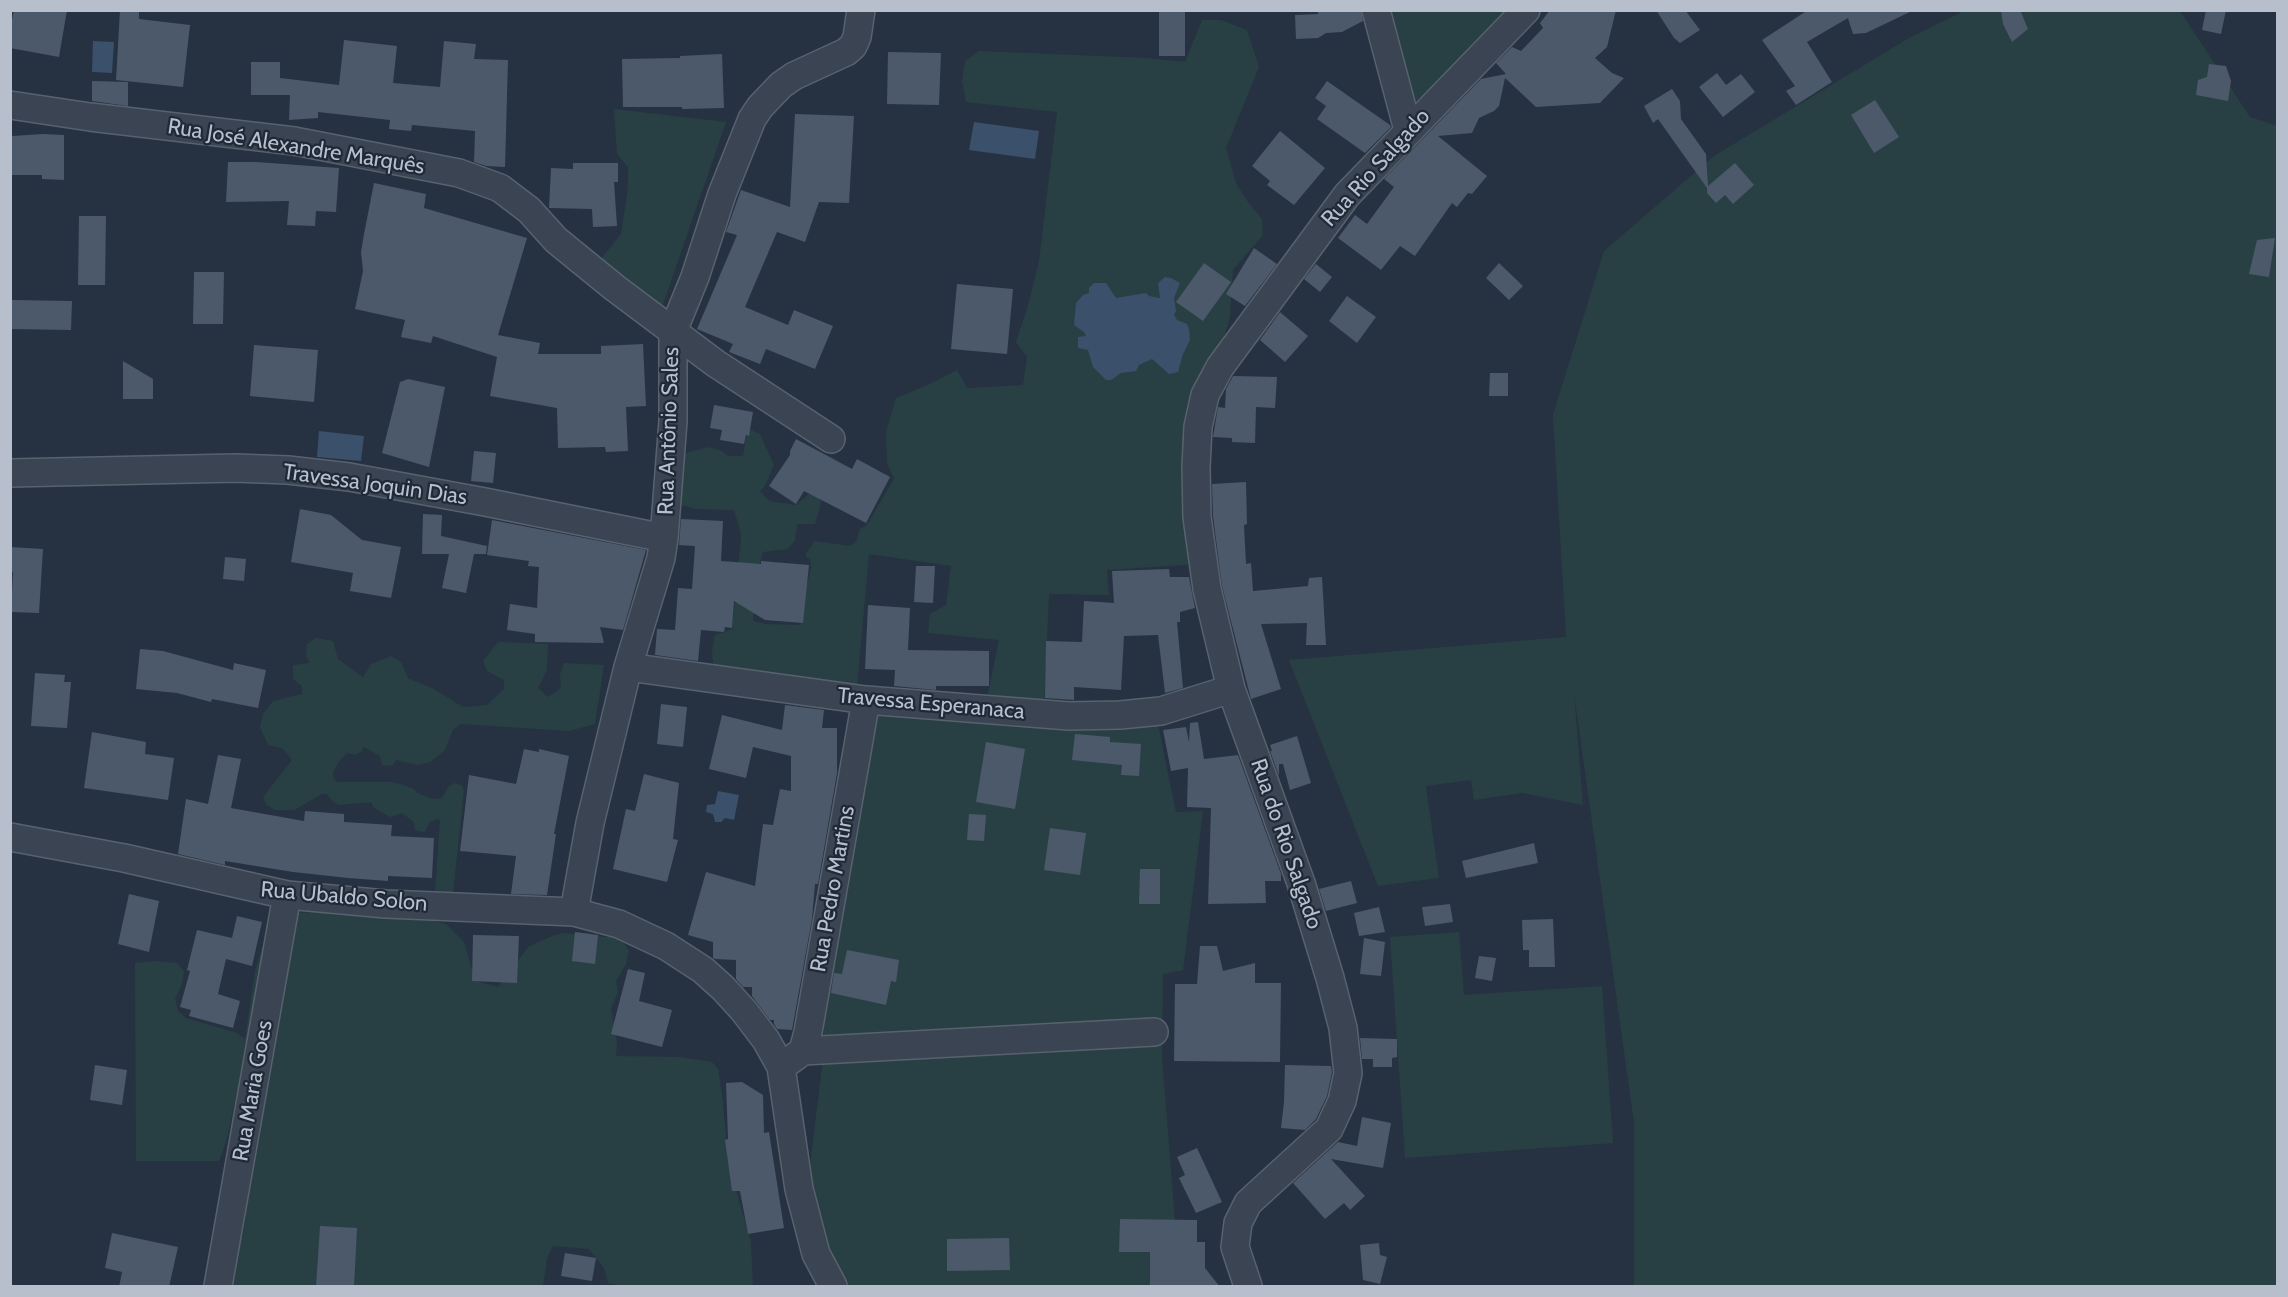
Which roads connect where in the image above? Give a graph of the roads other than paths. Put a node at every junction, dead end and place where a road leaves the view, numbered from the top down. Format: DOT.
graph roads {
  1 [pos="861,10"];
  2 [pos="1376,10"];
  3 [pos="1526,10"];
  4 [pos="10,105"];
  5 [pos="1408,130"];
  6 [pos="673,331"];
  7 [pos="1220,367"];
  8 [pos="831,439"];
  9 [pos="10,473"];
  10 [pos="664,538"];
  11 [pos="628,667"];
  12 [pos="1232,689"];
  13 [pos="866,700"];
  14 [pos="10,837"];
  15 [pos="287,895"];
  16 [pos="574,912"];
  17 [pos="1154,1032"];
  18 [pos="803,1051"];
  19 [pos="781,1067"];
  20 [pos="218,1287"];
  21 [pos="832,1287"];
  22 [pos="1248,1287"];
  1 -- 6 [label="street, Rua Antônio Sales"];
  2 -- 5 [label="street"];
  3 -- 5 [label="street, Rua Rio Salgado"];
  4 -- 6 [label="street, Rua José Alexandre Marquês"];
  5 -- 7 [label="street, Rua Rio Salgado"];
  6 -- 8 [label="street, Rua José Alexandre Marquês"];
  6 -- 10 [label="street, Rua Antônio Sales"];
  7 -- 12 [label="street, Rua do Rio Salgado"];
  9 -- 10 [label="street, Travessa Joquin Dias"];
  10 -- 11 [label="street, Rua Antônio Sales"];
  11 -- 13 [label="street, Travessa Esperanaca"];
  11 -- 16 [label="street, Rua Antônio Sales"];
  12 -- 13 [label="street, Travessa Esperanaca"];
  12 -- 22 [label="street, Rua do Rio Salgado"];
  13 -- 18 [label="street, Rua Pedro Martins"];
  14 -- 15 [label="street, Rua Ubaldo Solon"];
  15 -- 16 [label="street, Rua Ubaldo Solon"];
  15 -- 20 [label="street, Rua Maria Goes"];
  16 -- 19 [label="street"];
  17 -- 18 [label="street"];
  18 -- 19 [label="street"];
  19 -- 21 [label="street"];
}
